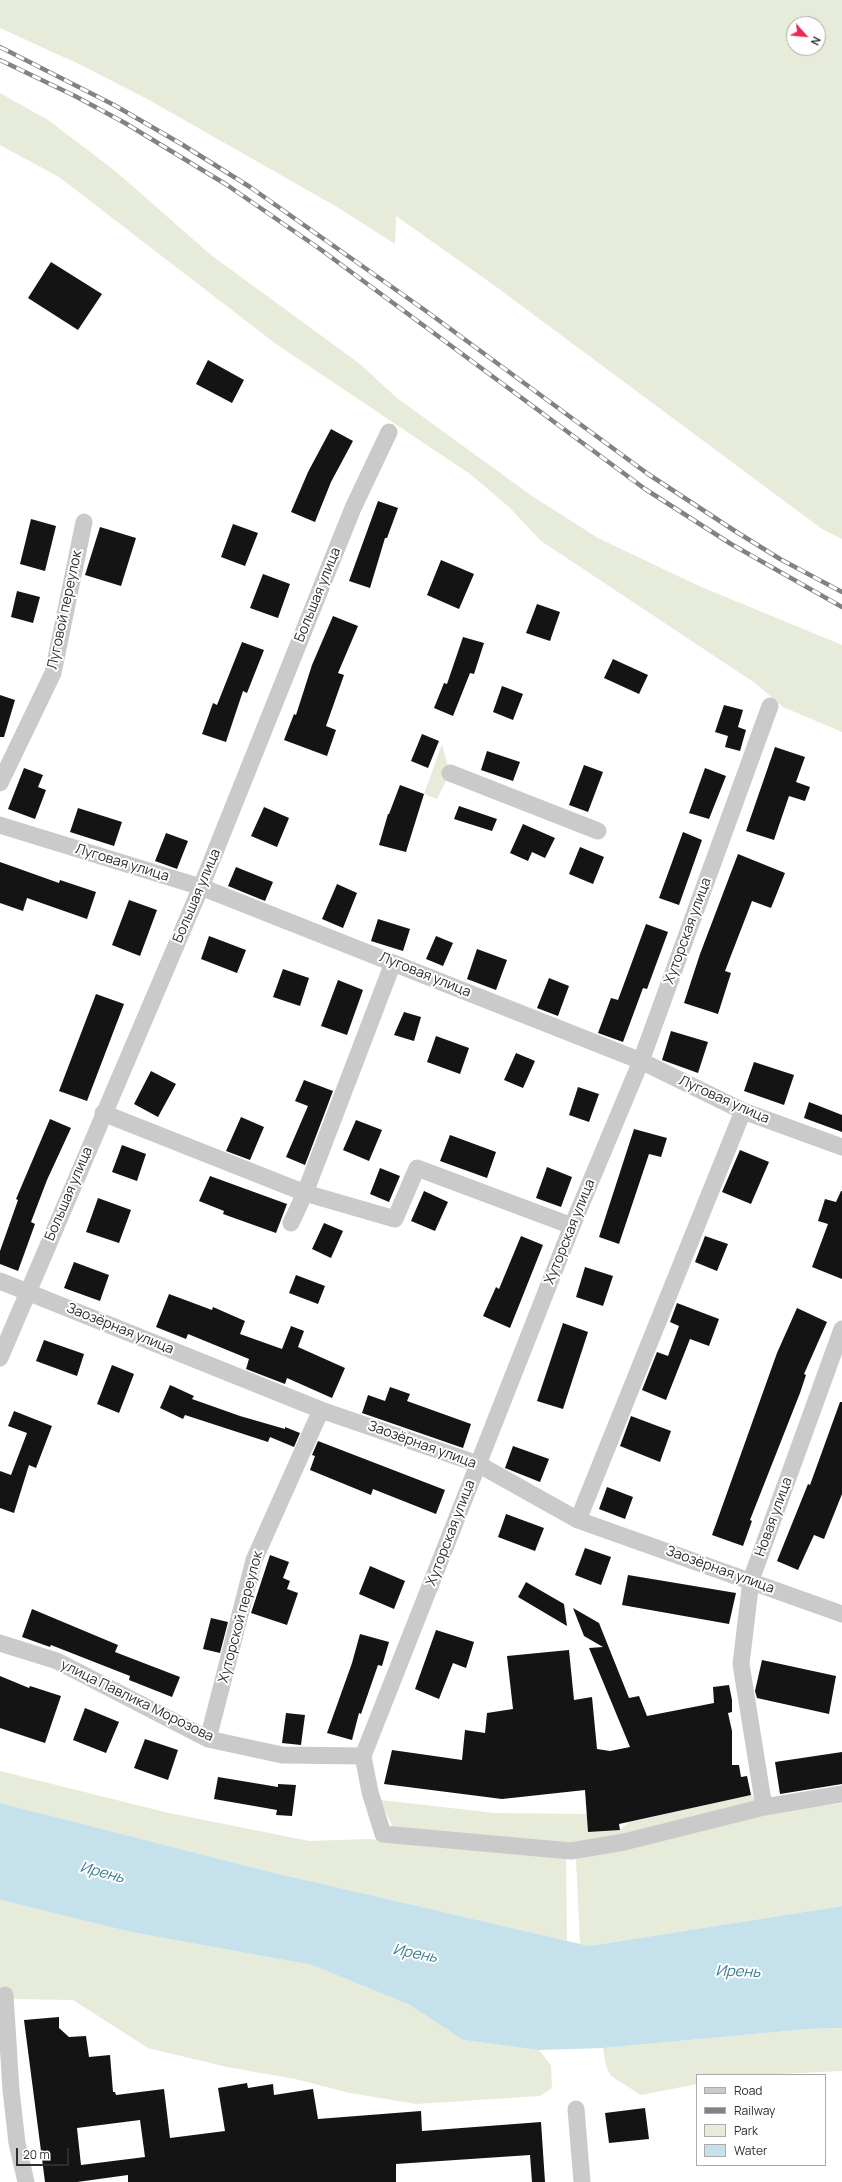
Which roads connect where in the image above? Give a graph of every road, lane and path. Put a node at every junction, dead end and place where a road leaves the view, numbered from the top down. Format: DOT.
graph roads {
  1 [pos="390,432"];
  2 [pos="84,522"];
  3 [pos="770,706"];
  4 [pos="450,773"];
  5 [pos="0,782"];
  6 [pos="0,826"];
  7 [pos="598,831"];
  8 [pos="201,887"];
  9 [pos="393,963"];
  10 [pos="641,1061"];
  11 [pos="743,1111"];
  12 [pos="103,1113"];
  13 [pos="842,1147"];
  14 [pos="305,1193"];
  15 [pos="291,1223"];
  16 [pos="572,1226"];
  17 [pos="0,1281"];
  18 [pos="28,1292"];
  19 [pos="842,1329"];
  20 [pos="0,1358"];
  21 [pos="321,1410"];
  22 [pos="478,1464"];
  23 [pos="578,1520"];
  24 [pos="751,1580"];
  25 [pos="842,1614"];
  26 [pos="0,1643"];
  27 [pos="208,1739"];
  28 [pos="364,1756"];
  29 [pos="842,1794"];
  30 [pos="764,1807"];
  31 [pos="5,1994"];
  32 [pos="576,2108"];
  33 [pos="26,2182"];
  34 [pos="582,2182"];
  1 -- 8 [label="street, Большая улица"];
  2 -- 5 [label="street, Луговой переулок"];
  3 -- 10 [label="street, Хуторская улица"];
  4 -- 7 [label="street"];
  6 -- 8 [label="street, Луговая улица"];
  8 -- 9 [label="street, Луговая улица"];
  8 -- 12 [label="street, Большая улица"];
  9 -- 10 [label="street, Луговая улица"];
  9 -- 14 [label="street"];
  10 -- 11 [label="street, Луговая улица"];
  10 -- 16 [label="street, Хуторская улица"];
  11 -- 13 [label="street, Луговая улица"];
  11 -- 23 [label="street"];
  12 -- 14 [label="street"];
  12 -- 18 [label="street, Большая улица"];
  14 -- 15 [label="street"];
  14 -- 16 [label="street"];
  16 -- 22 [label="street, Хуторская улица"];
  17 -- 18 [label="street, Заозёрная улица"];
  18 -- 20 [label="street, Большая улица"];
  18 -- 21 [label="street, Заозёрная улица"];
  19 -- 24 [label="street, Новая улица"];
  21 -- 22 [label="street, Заозёрная улица"];
  21 -- 27 [label="street, Хуторской переулок"];
  22 -- 23 [label="street, Заозёрная улица"];
  22 -- 28 [label="street, Хуторская улица"];
  23 -- 24 [label="street, Заозёрная улица"];
  24 -- 25 [label="street, Заозёрная улица"];
  24 -- 30 [label="street, Новая улица"];
  26 -- 27 [label="street, улица Павлика Морозова"];
  27 -- 28 [label="street, улица Павлика Морозова"];
  28 -- 30 [label="street"];
  29 -- 30 [label="street"];
  31 -- 33 [label="street"];
  32 -- 34 [label="street"];
}
